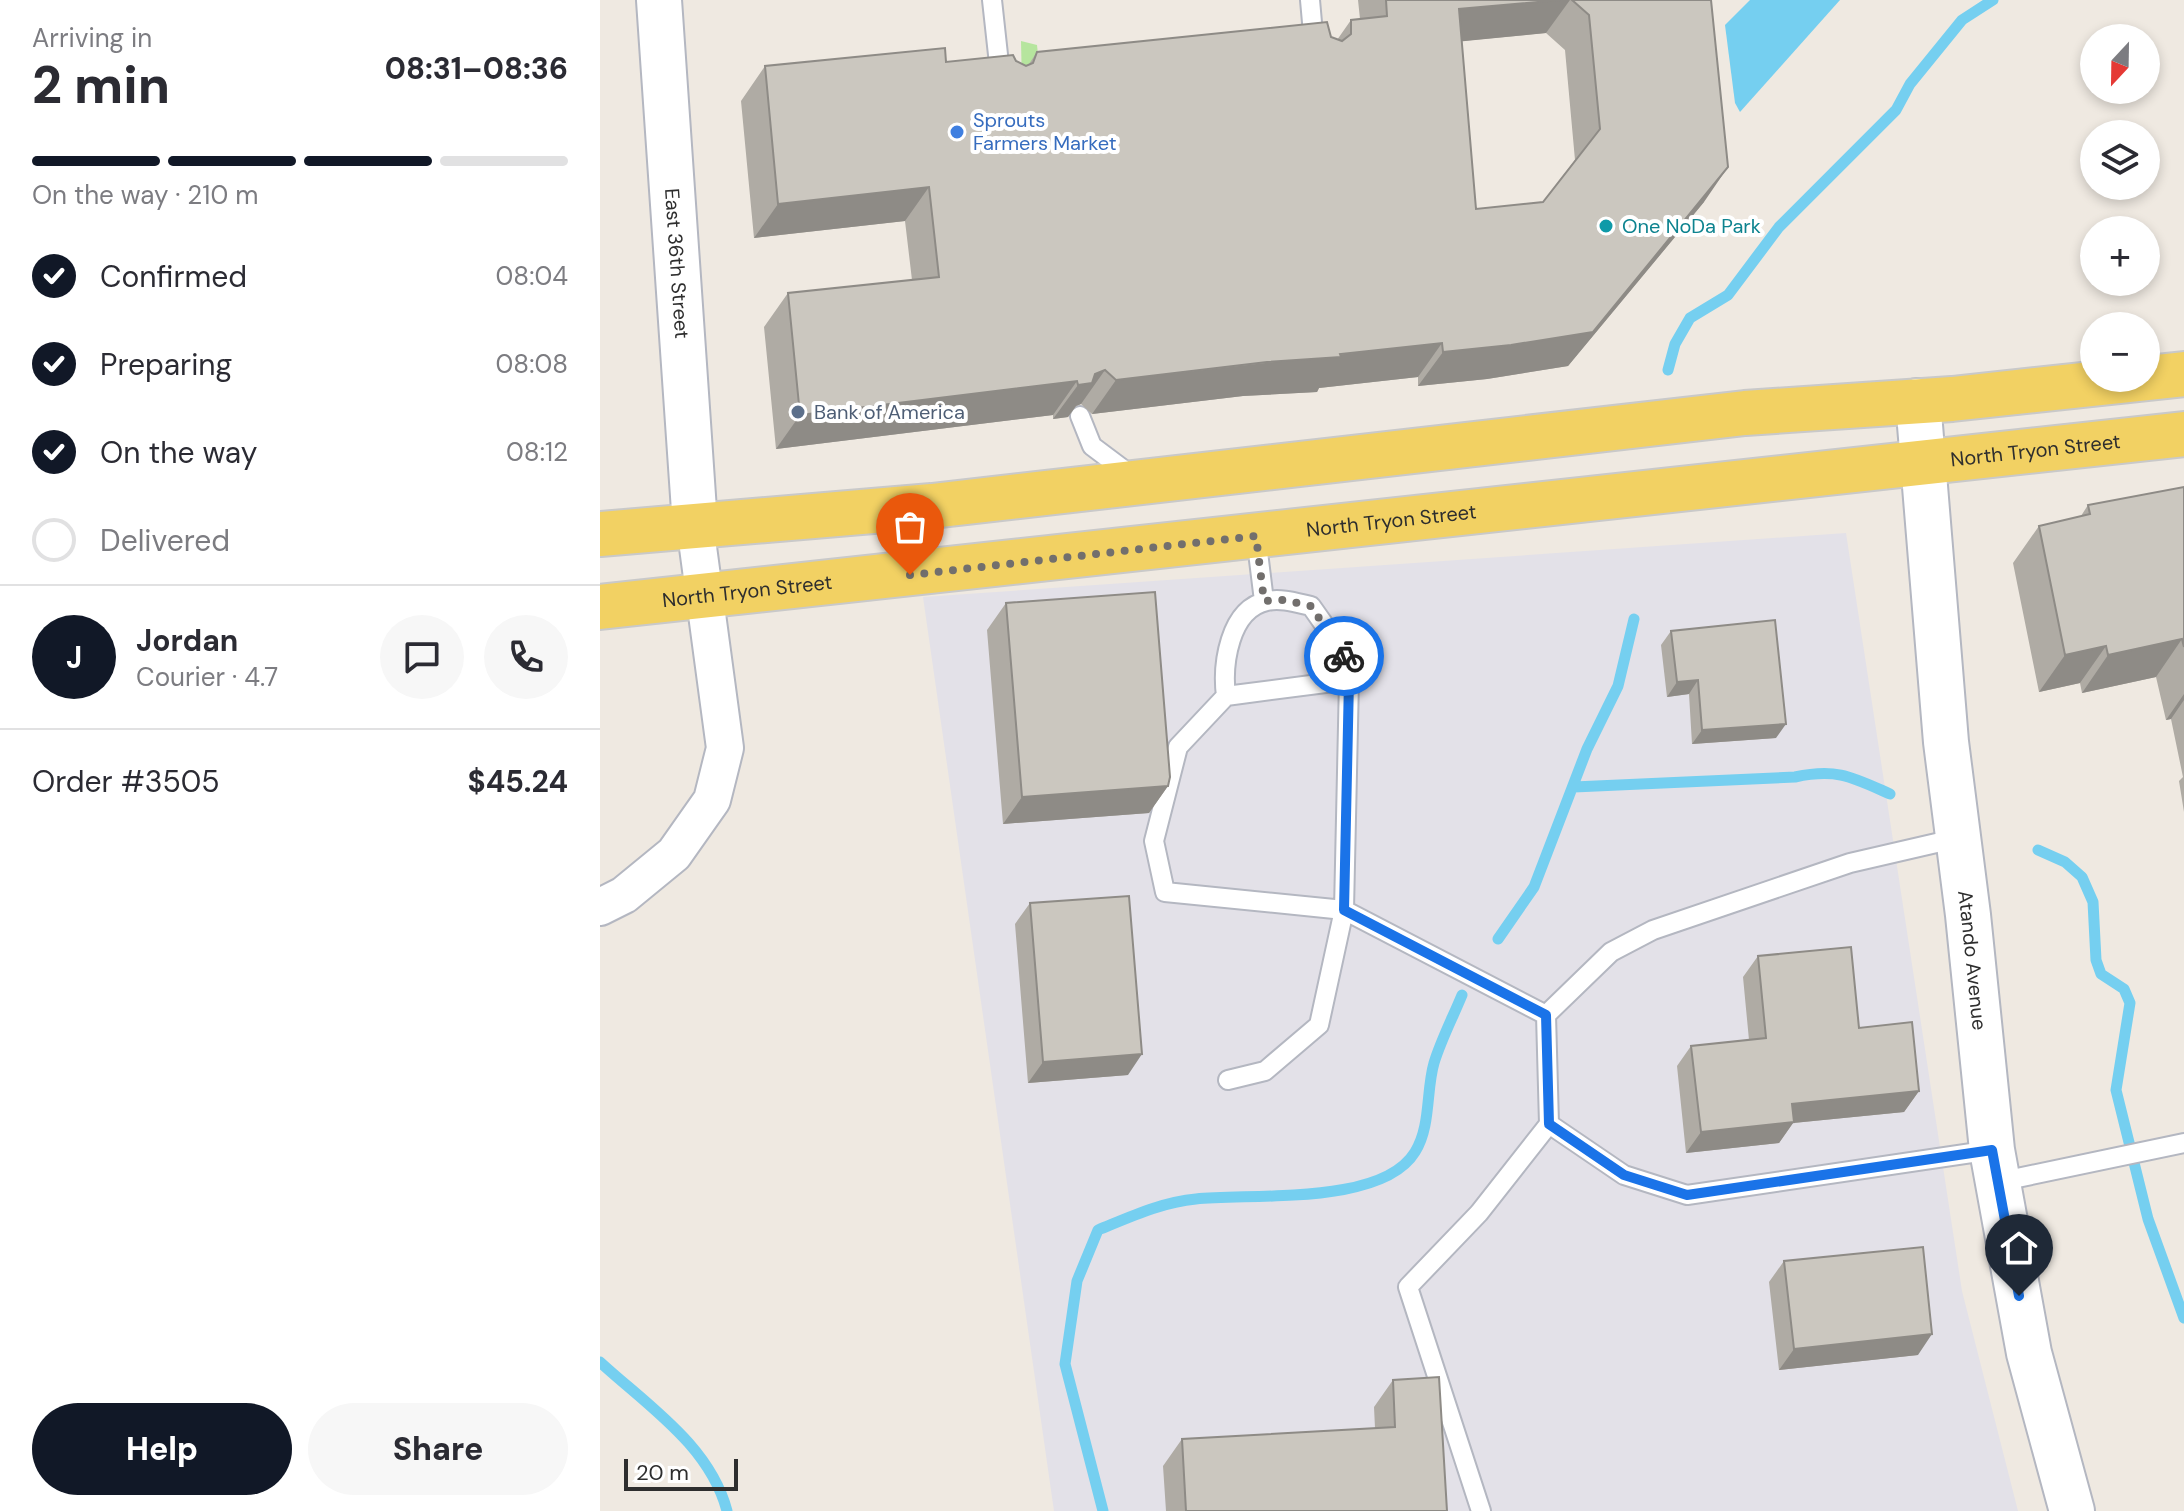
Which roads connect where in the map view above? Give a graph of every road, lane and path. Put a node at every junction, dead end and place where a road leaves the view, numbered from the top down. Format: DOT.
graph roads {
  1 [pos="659,0"];
  2 [pos="992,0"];
  3 [pos="1310,0"];
  4 [pos="1316,64"];
  5 [pos="1001,88"];
  6 [pos="2184,374"];
  7 [pos="1918,401"];
  8 [pos="1080,416"];
  9 [pos="2184,434"];
  10 [pos="1923,461"];
  11 [pos="1150,482"];
  12 [pos="695,525"];
  13 [pos="600,534"];
  14 [pos="1256,536"];
  15 [pos="704,597"];
  16 [pos="1264,601"];
  17 [pos="600,607"];
  18 [pos="1349,680"];
  19 [pos="1226,696"];
  20 [pos="1958,838"];
  21 [pos="600,907"];
  22 [pos="1344,910"];
  23 [pos="1546,1015"];
  24 [pos="1228,1080"];
  25 [pos="1549,1124"];
  26 [pos="2184,1143"];
  27 [pos="1995,1166"];
  28 [pos="1481,1511"];
  29 [pos="2072,1511"];
  1 -- 12 [label="main road, East 36th Street"];
  2 -- 5 [label="lane"];
  3 -- 4 [label="lane"];
  6 -- 7 [label="main road"];
  7 -- 10 [label="main road, Atando Avenue"];
  7 -- 11 [label="main road"];
  8 -- 11 [label="lane"];
  9 -- 10 [label="main road, North Tryon Street"];
  10 -- 14 [label="main road, North Tryon Street"];
  10 -- 20 [label="main road, Atando Avenue"];
  11 -- 12 [label="main road"];
  12 -- 13 [label="main road"];
  12 -- 15 [label="street"];
  14 -- 15 [label="main road, North Tryon Street"];
  14 -- 16 [label="lane"];
  15 -- 17 [label="main road, North Tryon Street"];
  15 -- 21 [label="street"];
  16 -- 18 [label="lane"];
  16 -- 19 [label="lane"];
  18 -- 19 [label="lane"];
  18 -- 22 [label="lane"];
  19 -- 22 [label="lane"];
  20 -- 23 [label="lane"];
  20 -- 27 [label="main road, Atando Avenue"];
  22 -- 23 [label="lane"];
  22 -- 24 [label="lane"];
  23 -- 25 [label="lane"];
  25 -- 27 [label="lane"];
  25 -- 28 [label="lane"];
  26 -- 27 [label="lane"];
  27 -- 29 [label="main road, Atando Avenue"];
}
